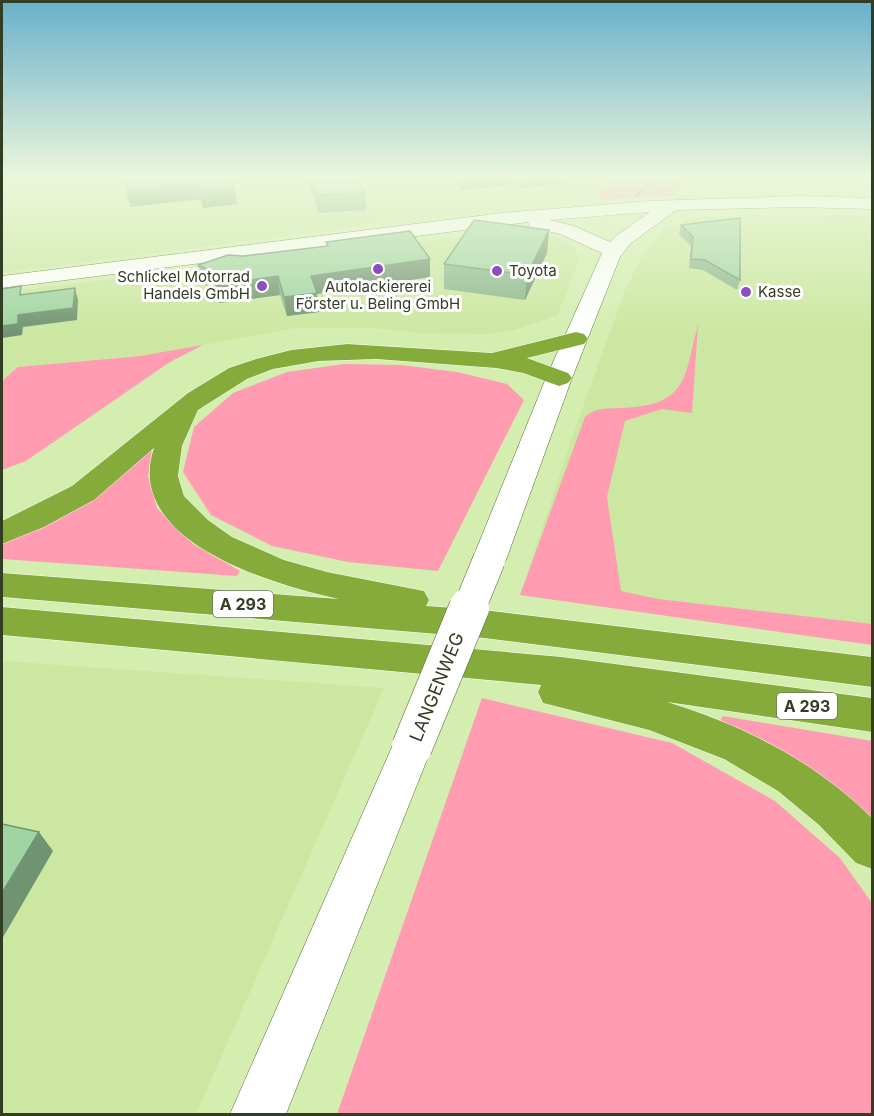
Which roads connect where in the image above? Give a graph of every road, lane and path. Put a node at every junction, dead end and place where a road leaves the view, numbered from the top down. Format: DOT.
graph roads {
  1 [pos="395,231"];
  2 [pos="570,231"];
  3 [pos="606,231"];
  4 [pos="636,231"];
  5 [pos="613,248"];
  6 [pos="2,282"];
  7 [pos="576,339"];
  8 [pos="432,357"];
  9 [pos="492,360"];
  10 [pos="559,378"];
  11 [pos="187,408"];
  12 [pos="2,532"];
  13 [pos="2,585"];
  14 [pos="2,621"];
  15 [pos="484,624"];
  16 [pos="420,660"];
  17 [pos="873,672"];
  18 [pos="873,715"];
  19 [pos="873,848"];
  20 [pos="258,1114"];
  1 -- 6 [label="street"];
  2 -- 5 [label="street"];
  3 -- 5 [label="street"];
  4 -- 5 [label="street"];
  5 -- 7 [label="street, LANGENWEG"];
  7 -- 9 [label="highway"];
  7 -- 10 [label="street, LANGENWEG"];
  8 -- 9 [label="highway"];
  8 -- 10 [label="highway"];
  8 -- 11 [label="highway"];
  9 -- 10 [label="highway"];
  10 -- 20 [label="street, LANGENWEG, bridge"];
  11 -- 12 [label="highway"];
  11 -- 15 [label="highway"];
  13 -- 15 [label="highway, A 293"];
  14 -- 16 [label="highway, A 293"];
  15 -- 17 [label="highway, A 293"];
  16 -- 18 [label="highway, A 293"];
  16 -- 19 [label="highway"];
}
